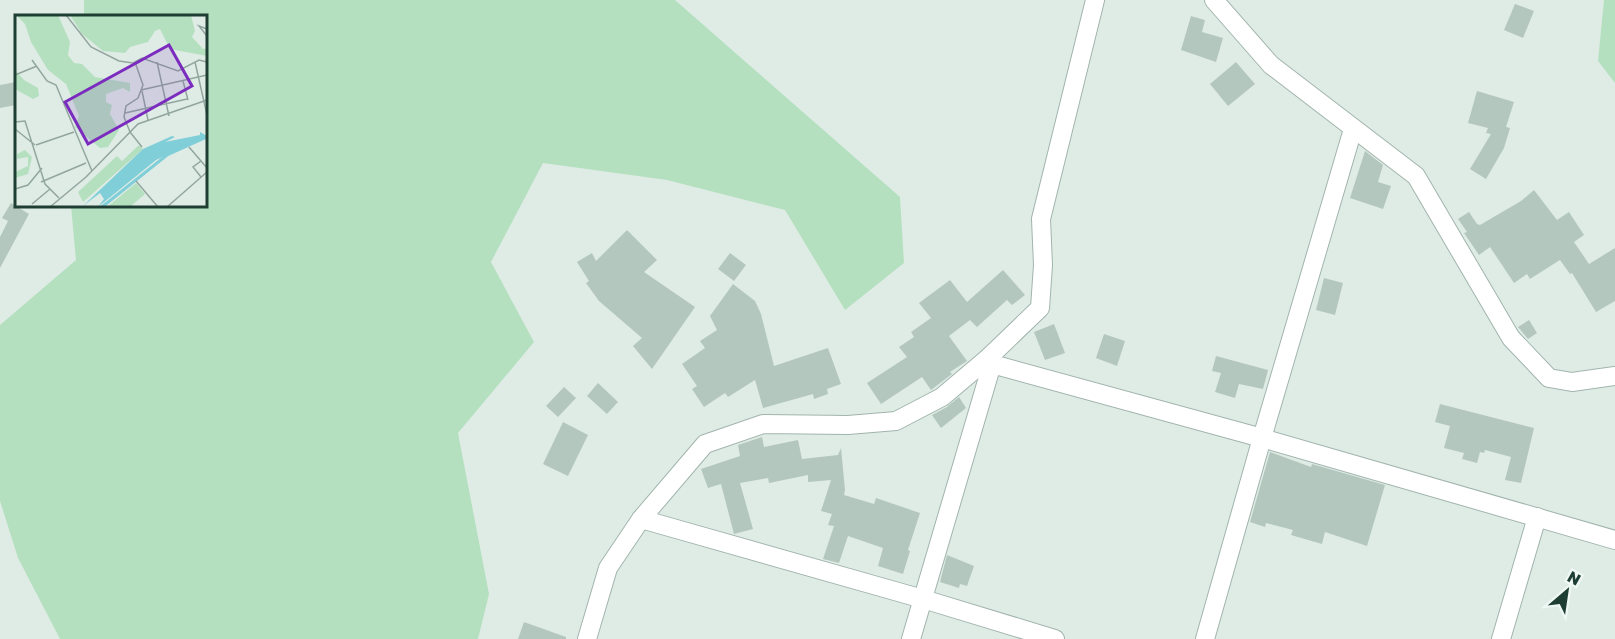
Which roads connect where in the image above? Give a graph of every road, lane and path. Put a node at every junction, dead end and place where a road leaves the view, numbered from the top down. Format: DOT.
graph roads {
  1 [pos="1095,0"];
  2 [pos="1214,0"];
  3 [pos="1353,129"];
  4 [pos="989,361"];
  5 [pos="1615,376"];
  6 [pos="1262,438"];
  7 [pos="1537,517"];
  8 [pos="641,519"];
  9 [pos="1615,540"];
  10 [pos="923,599"];
  11 [pos="587,639"];
  12 [pos="911,639"];
  13 [pos="1055,639"];
  14 [pos="1205,639"];
  15 [pos="1501,639"];
  1 -- 4 [label="street"];
  2 -- 3 [label="street"];
  3 -- 5 [label="street"];
  3 -- 6 [label="street"];
  4 -- 6 [label="street"];
  4 -- 8 [label="street"];
  4 -- 10 [label="street"];
  6 -- 7 [label="street"];
  6 -- 14 [label="street"];
  7 -- 9 [label="street"];
  7 -- 15 [label="street"];
  8 -- 10 [label="street"];
  8 -- 11 [label="street"];
  10 -- 12 [label="street"];
  10 -- 13 [label="street"];
}
